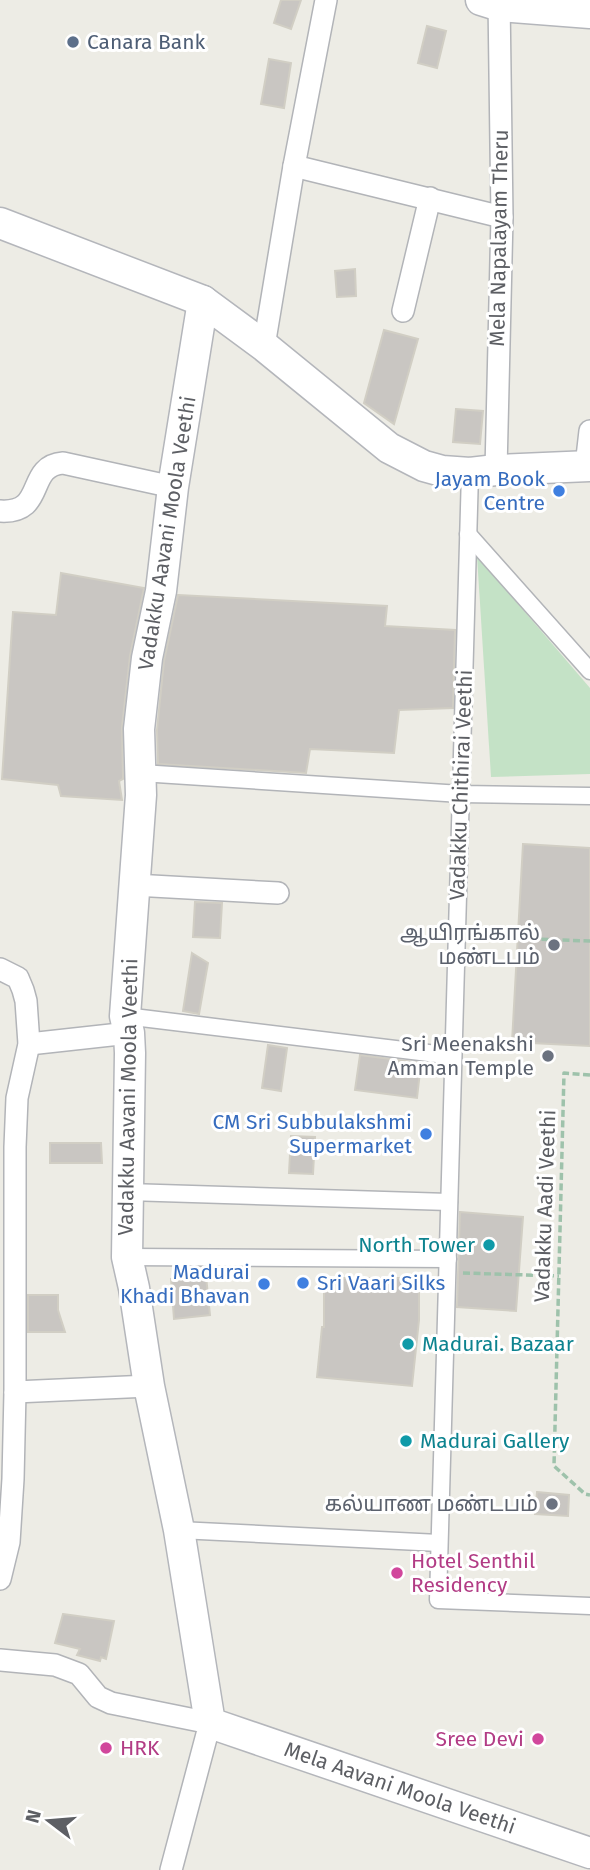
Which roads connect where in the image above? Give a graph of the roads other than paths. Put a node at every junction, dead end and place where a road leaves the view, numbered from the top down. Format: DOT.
graph roads {
  1 [pos="326,0"];
  2 [pos="493,2"];
  3 [pos="555,5"];
  4 [pos="590,13"];
  5 [pos="294,166"];
  6 [pos="430,198"];
  7 [pos="502,217"];
  8 [pos="0,223"];
  9 [pos="203,301"];
  10 [pos="403,311"];
  11 [pos="264,346"];
  12 [pos="590,431"];
  13 [pos="588,466"];
  14 [pos="483,471"];
  15 [pos="173,487"];
  16 [pos="0,510"];
  17 [pos="468,534"];
  18 [pos="590,671"];
  19 [pos="141,773"];
  20 [pos="461,794"];
  21 [pos="590,796"];
  22 [pos="134,886"];
  23 [pos="278,893"];
  24 [pos="0,969"];
  25 [pos="127,1025"];
  26 [pos="29,1044"];
  27 [pos="453,1056"];
  28 [pos="128,1192"];
  29 [pos="449,1202"];
  30 [pos="127,1257"];
  31 [pos="447,1266"];
  32 [pos="149,1386"];
  33 [pos="15,1392"];
  34 [pos="179,1530"];
  35 [pos="439,1543"];
  36 [pos="0,1578"];
  37 [pos="590,1606"];
  38 [pos="0,1660"];
  39 [pos="210,1723"];
  40 [pos="590,1853"];
  41 [pos="172,1870"];
  1 -- 5 [label="street"];
  2 -- 3 [label="main road"];
  2 -- 7 [label="street, Mela Napalayam Theru"];
  3 -- 4 [label="main road"];
  5 -- 6 [label="street"];
  5 -- 11 [label="street"];
  6 -- 7 [label="street"];
  6 -- 10 [label="street"];
  7 -- 14 [label="street, Mela Napalayam Theru"];
  8 -- 9 [label="main road"];
  9 -- 11 [label="main road"];
  9 -- 15 [label="main road, Vadakku Aavani Moola Veethi"];
  11 -- 14 [label="main road"];
  12 -- 13 [label="street"];
  13 -- 14 [label="main road"];
  14 -- 17 [label="street, Vadakku Chithirai Veethi"];
  15 -- 16 [label="street"];
  15 -- 19 [label="main road, Vadakku Aavani Moola Veethi"];
  17 -- 18 [label="street"];
  17 -- 20 [label="street, Vadakku Chithirai Veethi"];
  19 -- 20 [label="street"];
  19 -- 22 [label="main road, Vadakku Aavani Moola Veethi"];
  20 -- 21 [label="street"];
  20 -- 27 [label="street, Vadakku Chithirai Veethi"];
  22 -- 23 [label="street"];
  22 -- 25 [label="main road, Vadakku Aavani Moola Veethi"];
  24 -- 26 [label="street"];
  25 -- 26 [label="street"];
  25 -- 27 [label="street"];
  25 -- 28 [label="main road, Vadakku Aavani Moola Veethi"];
  26 -- 33 [label="street"];
  27 -- 29 [label="street, Vadakku Chithirai Veethi"];
  28 -- 29 [label="street"];
  28 -- 30 [label="main road, Vadakku Aavani Moola Veethi"];
  29 -- 31 [label="street, Vadakku Chithirai Veethi"];
  30 -- 31 [label="street"];
  30 -- 32 [label="main road, Vadakku Aavani Moola Veethi"];
  31 -- 35 [label="street, Vadakku Chithirai Veethi"];
  32 -- 33 [label="street"];
  32 -- 34 [label="main road, Vadakku Aavani Moola Veethi"];
  33 -- 36 [label="street"];
  34 -- 35 [label="street"];
  34 -- 39 [label="main road, Vadakku Aavani Moola Veethi"];
  35 -- 37 [label="street, Vadakku Chithirai Veethi"];
  38 -- 39 [label="street"];
  39 -- 40 [label="main road, Mela Aavani Moola Veethi"];
  39 -- 41 [label="street"];
}
